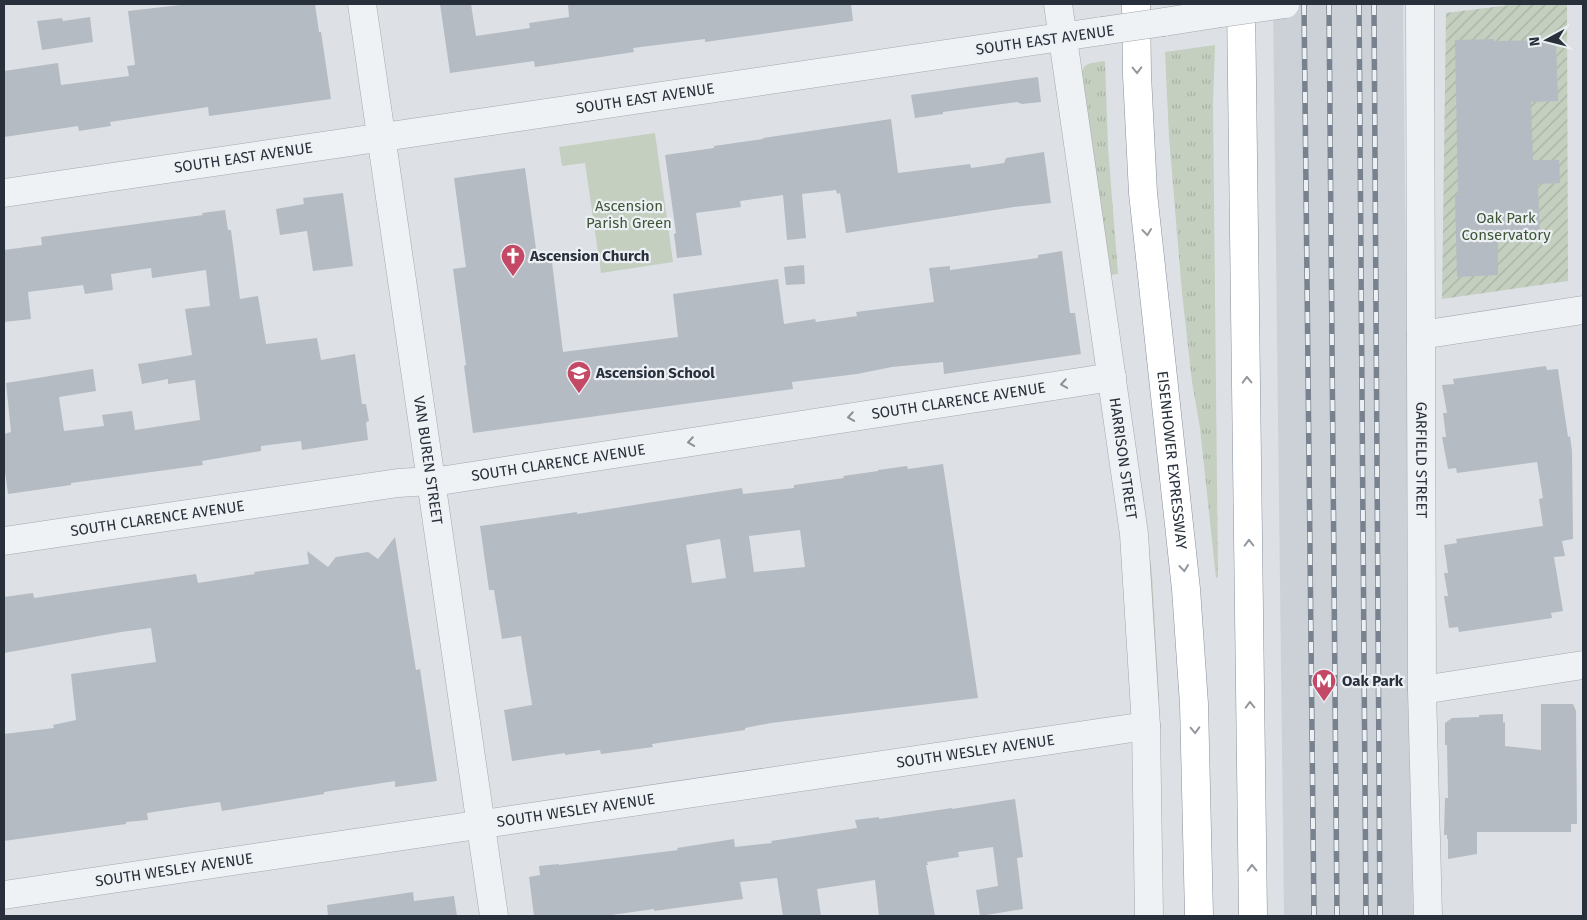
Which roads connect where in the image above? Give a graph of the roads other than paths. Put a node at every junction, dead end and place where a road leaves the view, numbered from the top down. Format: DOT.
graph roads {
  1 [pos="362,4"];
  2 [pos="1058,4"];
  3 [pos="1136,4"];
  4 [pos="1241,4"];
  5 [pos="1285,4"];
  6 [pos="1420,4"];
  7 [pos="1062,37"];
  8 [pos="382,137"];
  9 [pos="4,193"];
  10 [pos="1583,310"];
  11 [pos="1421,334"];
  12 [pos="1112,377"];
  13 [pos="431,480"];
  14 [pos="4,541"];
  15 [pos="1583,665"];
  16 [pos="1422,690"];
  17 [pos="1146,726"];
  18 [pos="481,824"];
  19 [pos="4,895"];
  20 [pos="494,916"];
  21 [pos="1149,916"];
  22 [pos="1199,916"];
  23 [pos="1253,916"];
  24 [pos="1428,916"];
  1 -- 8 [label="street, VAN BUREN STREET"];
  2 -- 7 [label="street, HARRISON STREET"];
  3 -- 22 [label="highway, EISENHOWER EXPRESSWAY, one-way"];
  23 -- 4 [label="highway, one-way"];
  5 -- 7 [label="street, SOUTH EAST AVENUE, bridge"];
  6 -- 11 [label="street, GARFIELD STREET"];
  7 -- 8 [label="street, SOUTH EAST AVENUE"];
  7 -- 12 [label="street, HARRISON STREET"];
  8 -- 9 [label="street, SOUTH EAST AVENUE"];
  8 -- 13 [label="street, VAN BUREN STREET"];
  10 -- 11 [label="street"];
  11 -- 16 [label="street, GARFIELD STREET"];
  12 -- 13 [label="street, SOUTH CLARENCE AVENUE, one-way"];
  12 -- 17 [label="street, HARRISON STREET"];
  13 -- 14 [label="street, SOUTH CLARENCE AVENUE"];
  13 -- 18 [label="street, VAN BUREN STREET"];
  15 -- 16 [label="street"];
  16 -- 24 [label="street, GARFIELD STREET"];
  17 -- 18 [label="street, SOUTH WESLEY AVENUE"];
  17 -- 21 [label="street, HARRISON STREET"];
  18 -- 19 [label="street, SOUTH WESLEY AVENUE"];
  18 -- 20 [label="street, VAN BUREN STREET"];
}
